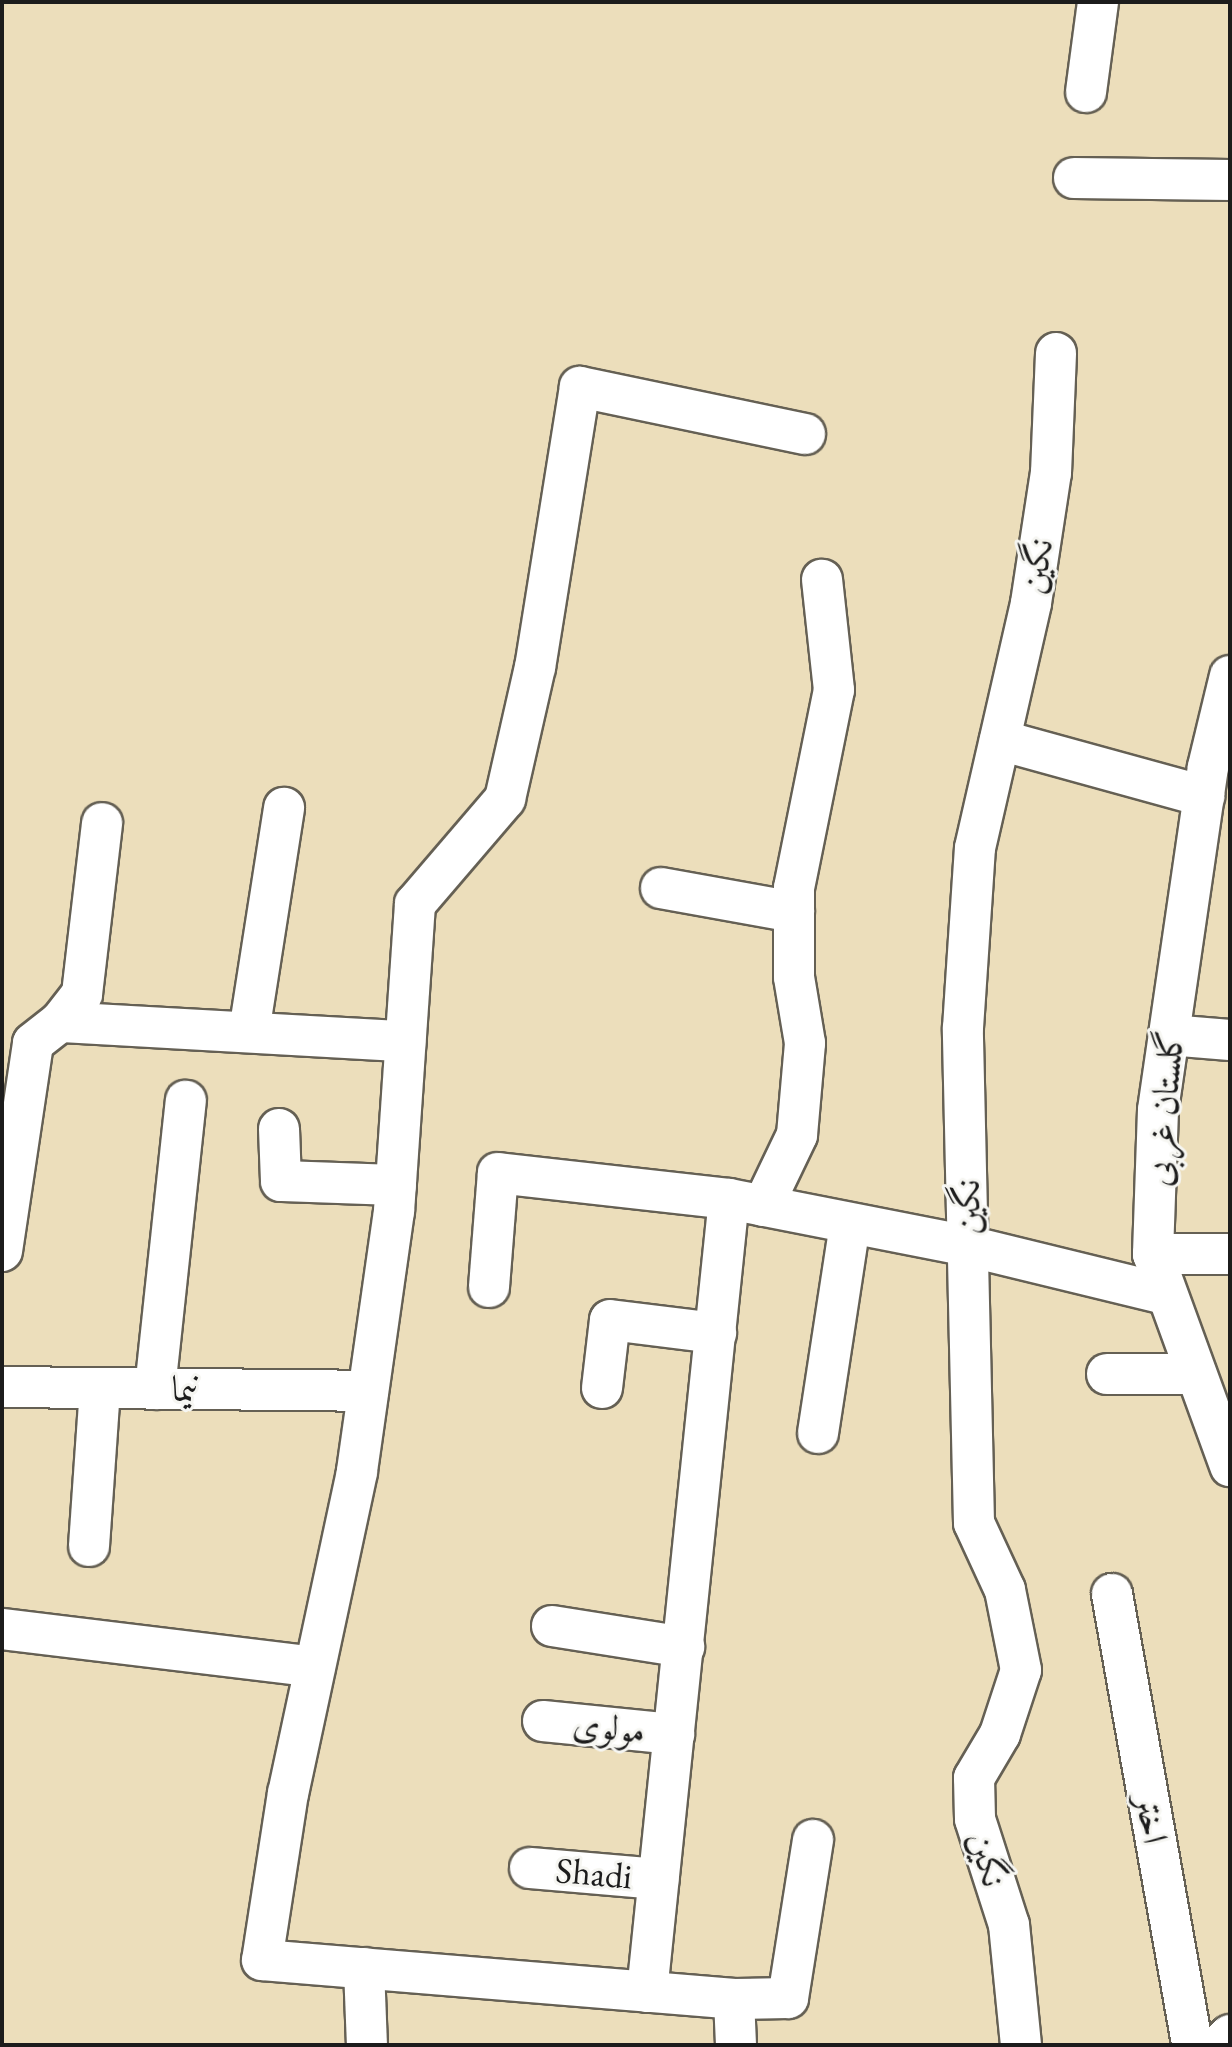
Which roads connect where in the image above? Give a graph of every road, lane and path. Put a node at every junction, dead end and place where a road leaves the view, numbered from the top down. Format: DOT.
graph roads {
  1 [pos="1098,2"];
  2 [pos="1086,92"];
  3 [pos="1074,178"];
  4 [pos="1230,180"];
  5 [pos="1056,353"];
  6 [pos="805,434"];
  7 [pos="822,580"];
  8 [pos="1230,676"];
  9 [pos="1000,740"];
  10 [pos="1223,740"];
  11 [pos="1204,796"];
  12 [pos="284,808"];
  13 [pos="102,823"];
  14 [pos="661,888"];
  15 [pos="794,912"];
  16 [pos="60,1022"];
  17 [pos="249,1032"];
  18 [pos="1169,1035"];
  19 [pos="1230,1040"];
  20 [pos="405,1041"];
  21 [pos="186,1101"];
  22 [pos="279,1129"];
  23 [pos="396,1185"];
  24 [pos="746,1203"];
  25 [pos="850,1224"];
  26 [pos="968,1246"];
  27 [pos="2,1251"];
  28 [pos="1153,1254"];
  29 [pos="1230,1254"];
  30 [pos="489,1287"];
  31 [pos="1165,1294"];
  32 [pos="716,1333"];
  33 [pos="1107,1374"];
  34 [pos="1196,1374"];
  35 [pos="2,1387"];
  36 [pos="602,1388"];
  37 [pos="100,1389"];
  38 [pos="155,1389"];
  39 [pos="368,1391"];
  40 [pos="818,1433"];
  41 [pos="1227,1448"];
  42 [pos="89,1546"];
  43 [pos="1112,1594"];
  44 [pos="552,1626"];
  45 [pos="2,1629"];
  46 [pos="684,1647"];
  47 [pos="315,1667"];
  48 [pos="543,1721"];
  49 [pos="674,1734"];
  50 [pos="813,1840"];
  51 [pos="530,1868"];
  52 [pos="659,1879"];
  53 [pos="364,1968"];
  54 [pos="647,1992"];
  55 [pos="734,1999"];
  56 [pos="1230,2035"];
  57 [pos="367,2045"];
  58 [pos="736,2045"];
  59 [pos="1021,2045"];
  60 [pos="1192,2045"];
  61 [pos="1220,2045"];
  1 -- 2 [label="street"];
  3 -- 4 [label="street"];
  5 -- 9 [label="street, نگین"];
  6 -- 20 [label="street"];
  7 -- 15 [label="street"];
  8 -- 10 [label="street, گلستان غربی"];
  9 -- 11 [label="street"];
  9 -- 26 [label="street, نگین"];
  10 -- 11 [label="street, گلستان غربی"];
  11 -- 18 [label="street, گلستان غربی"];
  12 -- 17 [label="street"];
  13 -- 16 [label="street"];
  14 -- 15 [label="street"];
  15 -- 24 [label="street"];
  16 -- 17 [label="street"];
  16 -- 27 [label="street"];
  17 -- 20 [label="street"];
  18 -- 19 [label="street"];
  18 -- 28 [label="street, گلستان غربی"];
  20 -- 23 [label="street"];
  21 -- 38 [label="street"];
  22 -- 23 [label="street"];
  23 -- 39 [label="street"];
  24 -- 25 [label="street"];
  24 -- 30 [label="street"];
  24 -- 32 [label="street"];
  25 -- 26 [label="street"];
  25 -- 40 [label="street"];
  26 -- 31 [label="street"];
  26 -- 59 [label="street, نگین"];
  28 -- 29 [label="street"];
  28 -- 31 [label="street, گلستان غربی"];
  31 -- 34 [label="street, گلستان غربی"];
  32 -- 36 [label="street"];
  32 -- 46 [label="street"];
  33 -- 34 [label="street"];
  34 -- 41 [label="street, گلستان غربی"];
  35 -- 37 [label="street, نیما"];
  37 -- 38 [label="street, نیما"];
  37 -- 42 [label="street"];
  38 -- 39 [label="street, نیما"];
  39 -- 47 [label="street"];
  43 -- 60 [label="street, اختر"];
  44 -- 46 [label="street"];
  45 -- 47 [label="street"];
  46 -- 49 [label="street"];
  47 -- 53 [label="street"];
  48 -- 49 [label="street, مولوی"];
  49 -- 52 [label="street"];
  50 -- 55 [label="street"];
  51 -- 52 [label="street, Shadi"];
  52 -- 54 [label="street"];
  53 -- 54 [label="street"];
  53 -- 57 [label="street"];
  54 -- 55 [label="street"];
  55 -- 58 [label="street"];
  56 -- 61 [label="street"];
}
